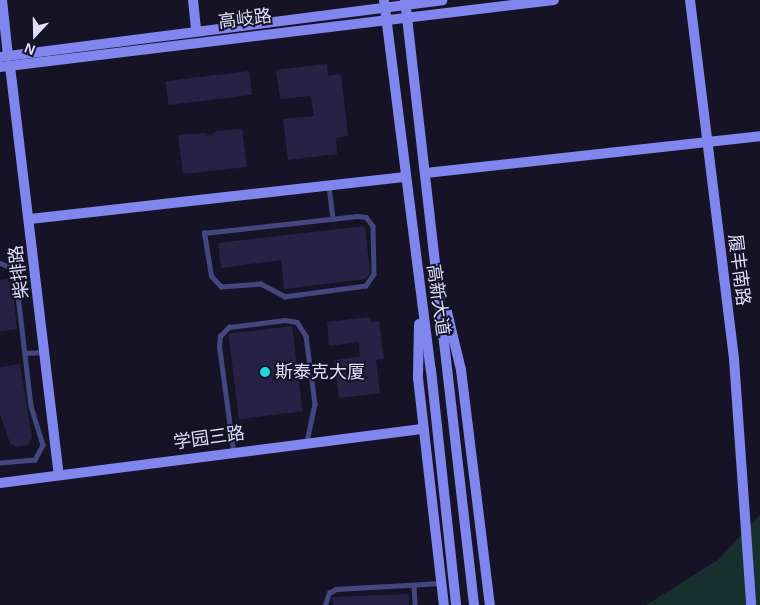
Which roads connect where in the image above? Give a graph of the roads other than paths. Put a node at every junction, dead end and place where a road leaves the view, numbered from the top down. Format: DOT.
graph roads {
  1 [pos="2,0"];
  2 [pos="193,0"];
  3 [pos="442,0"];
  4 [pos="554,0"];
  5 [pos="690,0"];
  6 [pos="405,2"];
  7 [pos="384,3"];
  8 [pos="407,19"];
  9 [pos="386,21"];
  10 [pos="196,30"];
  11 [pos="5,61"];
  12 [pos="760,136"];
  13 [pos="707,142"];
  14 [pos="426,173"];
  15 [pos="406,177"];
  16 [pos="329,186"];
  17 [pos="30,219"];
  18 [pos="333,219"];
  19 [pos="0,263"];
  20 [pos="440,292"];
  21 [pos="420,295"];
  22 [pos="45,352"];
  23 [pos="25,353"];
  24 [pos="424,428"];
  25 [pos="307,442"];
  26 [pos="233,450"];
  27 [pos="0,463"];
  28 [pos="59,474"];
  29 [pos="0,482"];
  30 [pos="442,583"];
  31 [pos="414,584"];
  32 [pos="325,605"];
  33 [pos="415,605"];
  34 [pos="444,605"];
  35 [pos="456,605"];
  36 [pos="474,605"];
  37 [pos="490,605"];
  38 [pos="751,605"];
  1 -- 11 [label="main road, 柴排路"];
  2 -- 10 [label="main road"];
  3 -- 6 [label="main road, 高岐路"];
  4 -- 8 [label="main road, 高岐路"];
  5 -- 13 [label="main road, 履丰南路"];
  6 -- 7 [label="main road, 高岐路"];
  6 -- 8 [label="main road, 高新大道"];
  7 -- 9 [label="main road, 高新大道"];
  7 -- 10 [label="main road, 高岐路"];
  8 -- 9 [label="main road, 高岐路"];
  8 -- 14 [label="main road, 高新大道"];
  9 -- 11 [label="main road, 高岐路"];
  9 -- 15 [label="main road, 高新大道"];
  10 -- 11 [label="main road, 高岐路"];
  11 -- 17 [label="main road, 柴排路"];
  12 -- 13 [label="main road"];
  13 -- 14 [label="main road"];
  13 -- 38 [label="main road, 履丰南路"];
  14 -- 20 [label="main road, 高新大道"];
  15 -- 16 [label="main road"];
  15 -- 21 [label="main road, 高新大道"];
  16 -- 17 [label="main road"];
  16 -- 18 [label="lane"];
  17 -- 22 [label="main road, 柴排路"];
  18 -- 18 [label="lane"];
  19 -- 23 [label="lane"];
  20 -- 36 [label="main road, 高新大道"];
  20 -- 37 [label="main road"];
  21 -- 24 [label="main road"];
  21 -- 35 [label="main road, 高新大道"];
  22 -- 23 [label="lane"];
  22 -- 28 [label="main road, 柴排路"];
  23 -- 27 [label="lane"];
  24 -- 25 [label="main road, 学园三路"];
  24 -- 30 [label="main road"];
  25 -- 26 [label="main road, 学园三路"];
  25 -- 26 [label="lane"];
  26 -- 28 [label="main road, 学园三路"];
  28 -- 29 [label="main road, 学园三路"];
  30 -- 31 [label="lane"];
  30 -- 34 [label="main road"];
  31 -- 32 [label="lane"];
  31 -- 33 [label="lane"];
}
